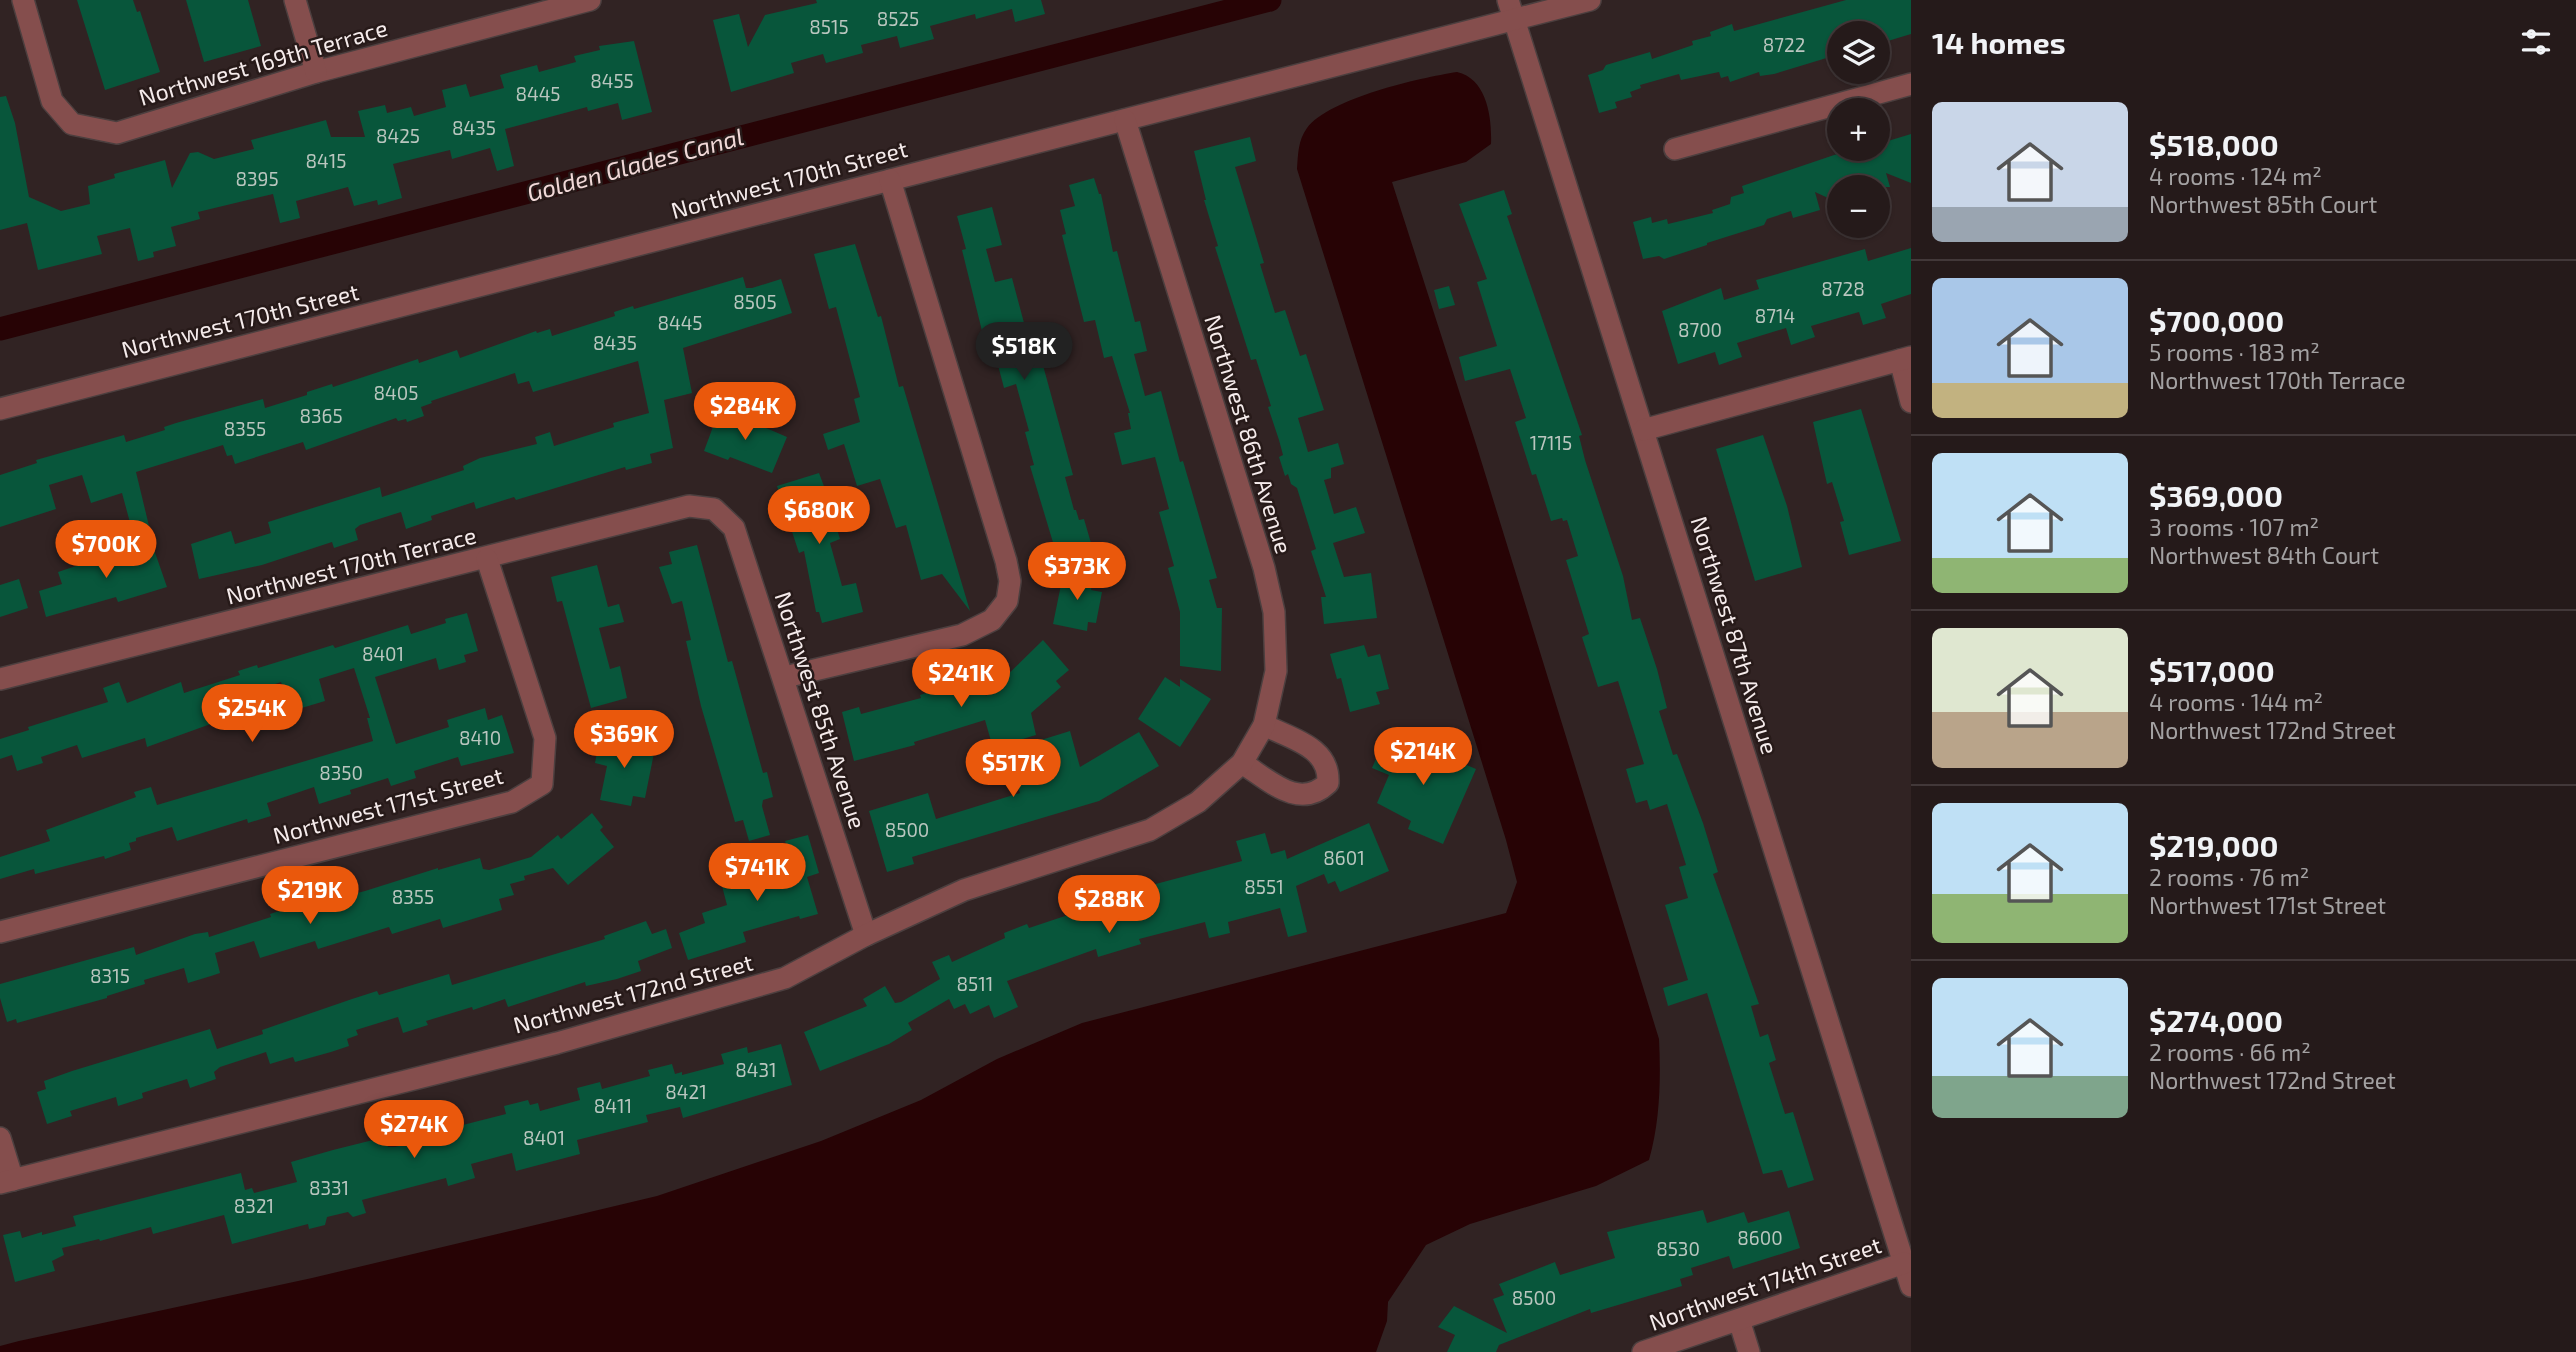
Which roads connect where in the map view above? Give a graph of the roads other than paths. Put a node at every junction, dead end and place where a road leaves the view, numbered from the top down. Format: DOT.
graph roads {
  1 [pos="23,0"];
  2 [pos="295,0"];
  3 [pos="590,0"];
  4 [pos="1590,0"];
  5 [pos="1511,10"];
  6 [pos="316,72"];
  7 [pos="1911,85"];
  8 [pos="1125,120"];
  9 [pos="1675,149"];
  10 [pos="890,180"];
  11 [pos="1905,358"];
  12 [pos="1911,402"];
  13 [pos="0,409"];
  14 [pos="1643,430"];
  15 [pos="714,509"];
  16 [pos="487,559"];
  17 [pos="785,677"];
  18 [pos="0,679"];
  19 [pos="1264,725"];
  20 [pos="1242,763"];
  21 [pos="0,932"];
  22 [pos="866,935"];
  23 [pos="0,1138"];
  24 [pos="7,1182"];
  25 [pos="1904,1263"];
  26 [pos="1911,1286"];
  27 [pos="1739,1320"];
  28 [pos="1643,1352"];
  29 [pos="1749,1352"];
  1 -- 6 [label="street, Northwest 169th Terrace"];
  2 -- 6 [label="street"];
  3 -- 6 [label="street, Northwest 169th Terrace"];
  4 -- 5 [label="street, Northwest 170th Street"];
  5 -- 8 [label="street, Northwest 170th Street"];
  5 -- 14 [label="street, Northwest 87th Avenue"];
  7 -- 9 [label="street"];
  8 -- 10 [label="street, Northwest 170th Street"];
  8 -- 19 [label="street, Northwest 86th Avenue"];
  10 -- 13 [label="street, Northwest 170th Street"];
  10 -- 17 [label="street"];
  11 -- 12 [label="street"];
  11 -- 14 [label="street"];
  14 -- 25 [label="street, Northwest 87th Avenue"];
  15 -- 16 [label="street, Northwest 170th Terrace"];
  15 -- 17 [label="street, Northwest 85th Avenue"];
  16 -- 18 [label="street, Northwest 170th Terrace"];
  16 -- 21 [label="street, Northwest 171st Street"];
  17 -- 22 [label="street, Northwest 85th Avenue"];
  19 -- 20 [label="street, Northwest 86th Avenue"];
  19 -- 20 [label="street"];
  20 -- 22 [label="street, Northwest 172nd Street"];
  22 -- 24 [label="street, Northwest 172nd Street"];
  23 -- 24 [label="street"];
  25 -- 26 [label="street, Northwest 87th Avenue"];
  25 -- 27 [label="street, Northwest 174th Street"];
  27 -- 28 [label="street, Northwest 174th Street"];
  27 -- 29 [label="street"];
}
